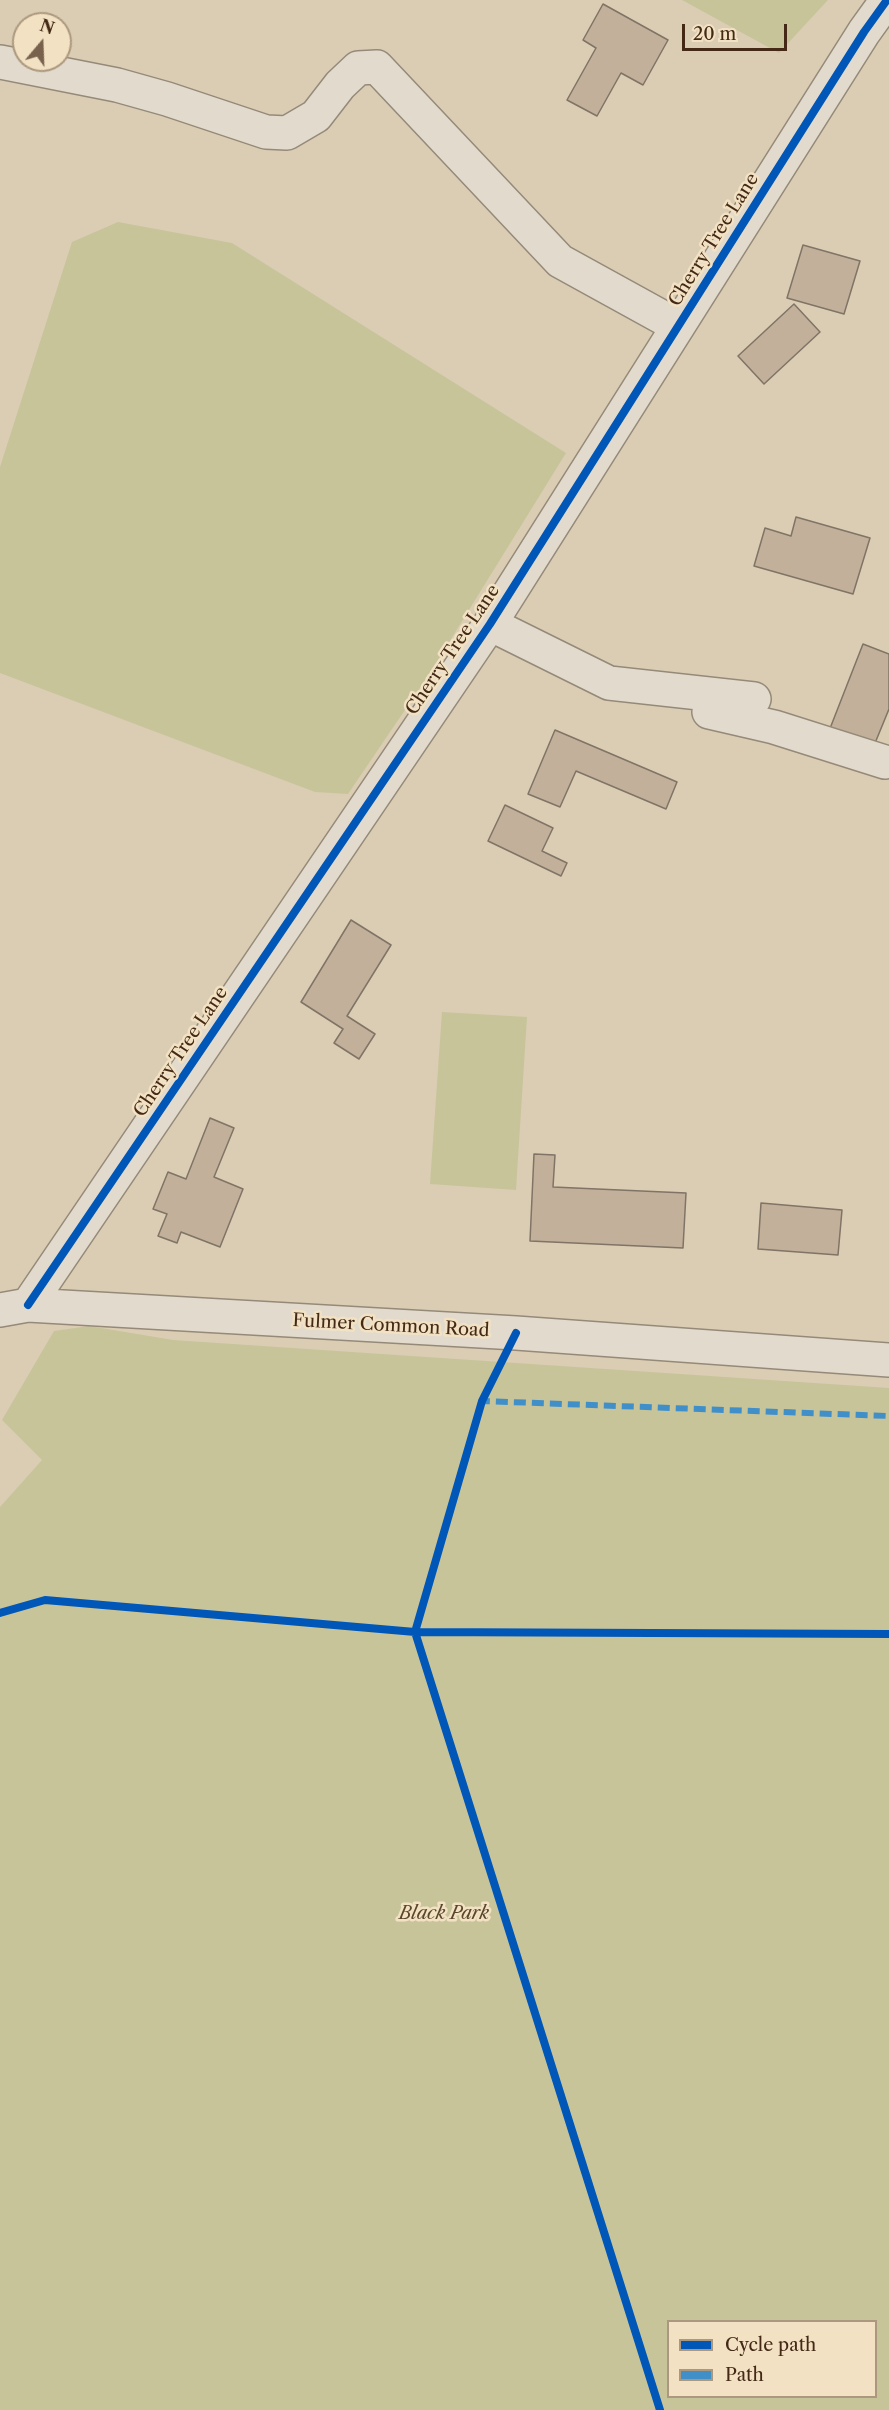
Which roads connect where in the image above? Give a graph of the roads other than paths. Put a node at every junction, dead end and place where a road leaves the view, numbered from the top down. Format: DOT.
graph roads {
  1 [pos="887,0"];
  2 [pos="877,29"];
  3 [pos="0,62"];
  4 [pos="678,326"];
  5 [pos="490,624"];
  6 [pos="683,691"];
  7 [pos="754,699"];
  8 [pos="885,762"];
  9 [pos="14,1308"];
  10 [pos="889,1360"];
  1 -- 2 [label="street, Cherry Tree Lane"];
  2 -- 4 [label="street, Cherry Tree Lane"];
  3 -- 4 [label="street"];
  4 -- 5 [label="street, Cherry Tree Lane"];
  5 -- 6 [label="street"];
  5 -- 9 [label="street, Cherry Tree Lane"];
  6 -- 7 [label="street"];
  6 -- 8 [label="street"];
  9 -- 10 [label="street, Fulmer Common Road"];
}
